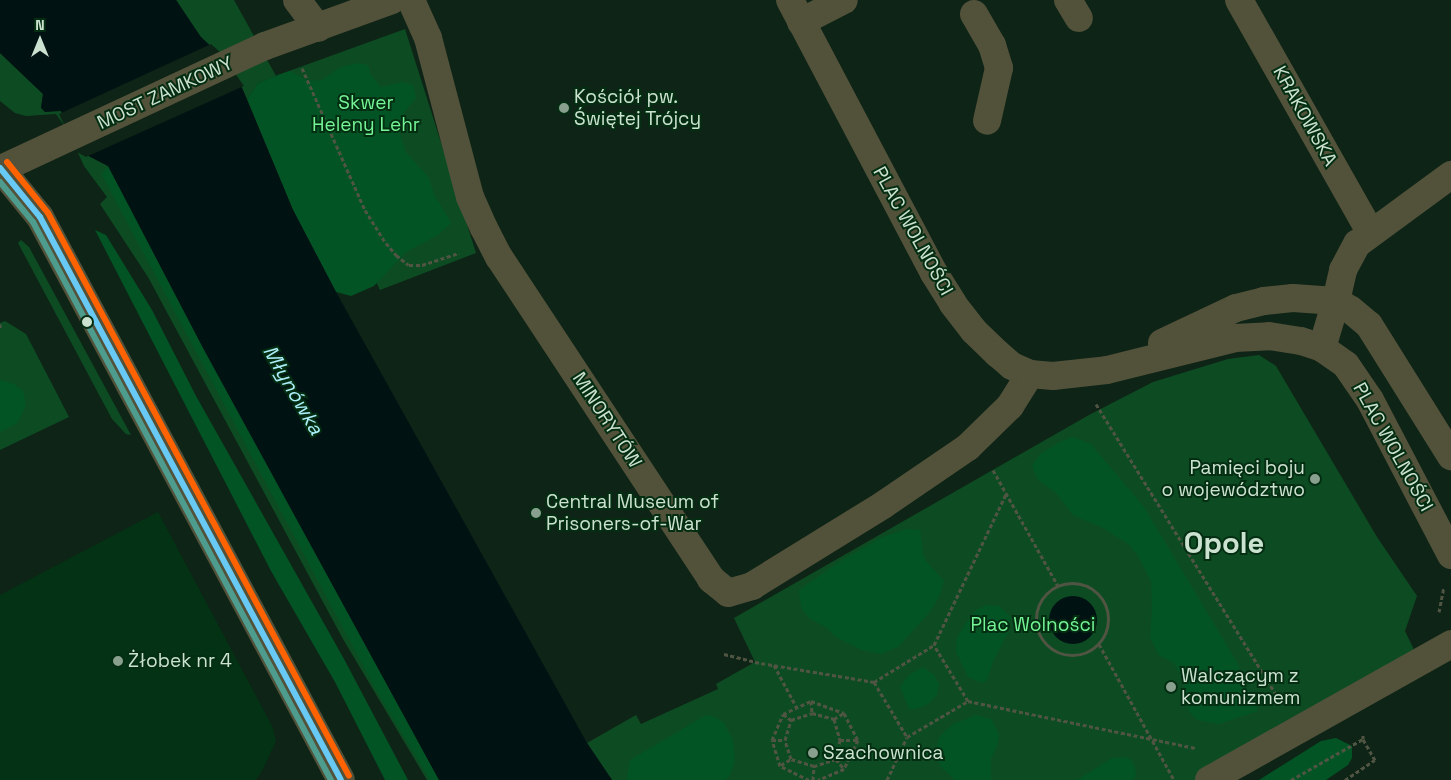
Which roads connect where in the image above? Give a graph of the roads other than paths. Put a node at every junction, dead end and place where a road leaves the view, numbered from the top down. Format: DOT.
graph roads {
  1 [pos="297,0"];
  2 [pos="392,0"];
  3 [pos="411,0"];
  4 [pos="844,0"];
  5 [pos="1239,0"];
  6 [pos="795,11"];
  7 [pos="974,14"];
  8 [pos="318,28"];
  9 [pos="987,121"];
  10 [pos="0,169"];
  11 [pos="1451,175"];
  12 [pos="1370,233"];
  13 [pos="1336,301"];
  14 [pos="1322,348"];
  15 [pos="1097,372"];
  16 [pos="1030,374"];
  17 [pos="1451,456"];
  18 [pos="1451,555"];
  19 [pos="1451,644"];
  20 [pos="341,780"];
  21 [pos="1209,780"];
  1 -- 8 [label="street"];
  2 -- 8 [label="street, MOST ZAMKOWY"];
  3 -- 16 [label="street, MINORYTÓW"];
  4 -- 6 [label="street"];
  5 -- 12 [label="street, KRAKOWSKA"];
  6 -- 16 [label="street, PLAC WOLNOŚCI"];
  7 -- 9 [label="street"];
  8 -- 10 [label="street, MOST ZAMKOWY"];
  10 -- 20 [label="street"];
  11 -- 12 [label="street"];
  12 -- 13 [label="street"];
  13 -- 14 [label="street"];
  13 -- 15 [label="street, PLAC WOLNOŚCI"];
  13 -- 17 [label="street, PLAC WOLNOŚCI"];
  14 -- 15 [label="street, PLAC WOLNOŚCI"];
  14 -- 18 [label="street, PLAC WOLNOŚCI"];
  15 -- 16 [label="street, PLAC WOLNOŚCI"];
  19 -- 21 [label="street"];
}
